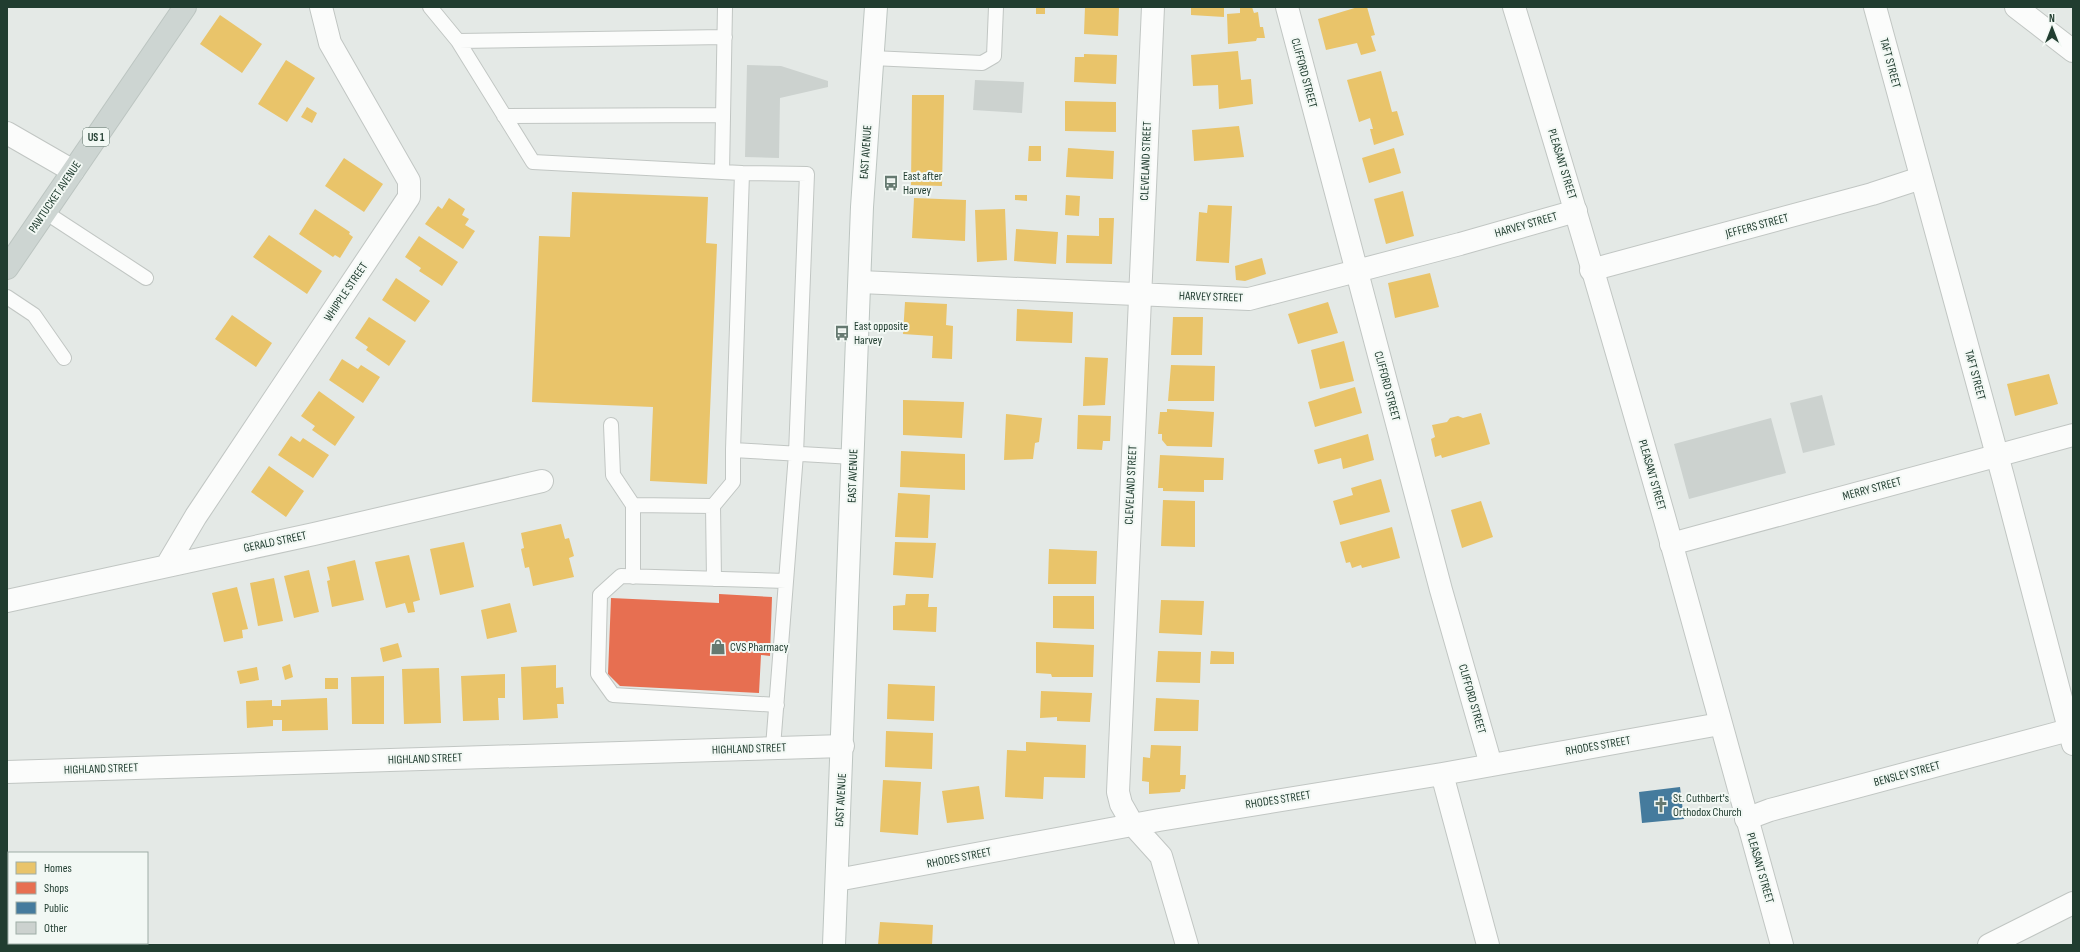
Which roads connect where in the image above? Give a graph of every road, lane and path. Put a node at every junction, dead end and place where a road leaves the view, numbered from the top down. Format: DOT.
graph roads {
  1 [pos="321,7"];
  2 [pos="430,7"];
  3 [pos="725,7"];
  4 [pos="876,7"];
  5 [pos="996,7"];
  6 [pos="1152,7"];
  7 [pos="1287,7"];
  8 [pos="1514,7"];
  9 [pos="1875,7"];
  10 [pos="2016,7"];
  11 [pos="178,11"];
  12 [pos="724,37"];
  13 [pos="458,41"];
  14 [pos="2073,51"];
  15 [pos="872,58"];
  16 [pos="723,115"];
  17 [pos="504,116"];
  18 [pos="7,133"];
  19 [pos="73,171"];
  20 [pos="722,172"];
  21 [pos="742,173"];
  22 [pos="1921,178"];
  23 [pos="1576,211"];
  24 [pos="45,212"];
  25 [pos="7,268"];
  26 [pos="1356,270"];
  27 [pos="1591,270"];
  28 [pos="146,278"];
  29 [pos="860,282"];
  30 [pos="1140,295"];
  31 [pos="7,297"];
  32 [pos="64,358"];
  33 [pos="611,425"];
  34 [pos="2073,435"];
  35 [pos="733,450"];
  36 [pos="796,454"];
  37 [pos="1997,455"];
  38 [pos="853,457"];
  39 [pos="542,481"];
  40 [pos="633,505"];
  41 [pos="713,506"];
  42 [pos="1671,544"];
  43 [pos="167,565"];
  44 [pos="633,577"];
  45 [pos="714,579"];
  46 [pos="786,581"];
  47 [pos="7,601"];
  48 [pos="776,705"];
  49 [pos="1720,724"];
  50 [pos="2071,737"];
  51 [pos="843,746"];
  52 [pos="773,747"];
  53 [pos="1491,765"];
  54 [pos="7,772"];
  55 [pos="1442,774"];
  56 [pos="1746,819"];
  57 [pos="1133,825"];
  58 [pos="837,880"];
  59 [pos="2073,903"];
  60 [pos="834,945"];
  61 [pos="1187,945"];
  62 [pos="1488,945"];
  63 [pos="1782,945"];
  64 [pos="1988,945"];
  1 -- 43 [label="street, WHIPPLE STREET"];
  2 -- 13 [label="lane"];
  3 -- 12 [label="lane"];
  4 -- 15 [label="street, EAST AVENUE"];
  5 -- 15 [label="lane"];
  6 -- 30 [label="street, CLEVELAND STREET"];
  7 -- 26 [label="street, CLIFFORD STREET"];
  8 -- 23 [label="street, PLEASANT STREET"];
  9 -- 22 [label="street, TAFT STREET"];
  10 -- 14 [label="street"];
  11 -- 19 [label="main road, PAWTUCKET AVENUE / US 1"];
  12 -- 13 [label="lane"];
  12 -- 16 [label="lane"];
  13 -- 17 [label="lane"];
  15 -- 29 [label="street, EAST AVENUE"];
  16 -- 17 [label="lane"];
  16 -- 20 [label="lane"];
  17 -- 20 [label="lane"];
  18 -- 19 [label="street"];
  19 -- 24 [label="main road, PAWTUCKET AVENUE / US 1"];
  20 -- 21 [label="lane"];
  21 -- 35 [label="lane"];
  21 -- 36 [label="lane"];
  22 -- 27 [label="street, JEFFERS STREET"];
  22 -- 37 [label="street, TAFT STREET"];
  23 -- 26 [label="street, HARVEY STREET"];
  23 -- 27 [label="street, PLEASANT STREET"];
  24 -- 25 [label="main road, PAWTUCKET AVENUE / US 1"];
  24 -- 28 [label="lane"];
  26 -- 30 [label="street, HARVEY STREET"];
  26 -- 53 [label="street, CLIFFORD STREET"];
  27 -- 42 [label="street, PLEASANT STREET"];
  29 -- 30 [label="street, HARVEY STREET"];
  29 -- 38 [label="street, EAST AVENUE"];
  30 -- 57 [label="street, CLEVELAND STREET"];
  31 -- 32 [label="lane"];
  33 -- 40 [label="lane"];
  34 -- 37 [label="street, MERRY STREET"];
  35 -- 36 [label="lane"];
  35 -- 41 [label="lane"];
  36 -- 38 [label="lane"];
  36 -- 46 [label="lane"];
  37 -- 42 [label="street, MERRY STREET"];
  37 -- 50 [label="street, TAFT STREET"];
  38 -- 51 [label="street, EAST AVENUE"];
  39 -- 43 [label="street, GERALD STREET"];
  40 -- 41 [label="lane"];
  40 -- 44 [label="lane"];
  41 -- 45 [label="lane"];
  42 -- 49 [label="street, PLEASANT STREET"];
  43 -- 47 [label="street, GERALD STREET"];
  44 -- 45 [label="lane"];
  44 -- 48 [label="lane"];
  45 -- 46 [label="lane"];
  46 -- 48 [label="lane"];
  48 -- 52 [label="lane"];
  49 -- 53 [label="street, RHODES STREET"];
  49 -- 56 [label="street, PLEASANT STREET"];
  50 -- 56 [label="street, BENSLEY STREET"];
  51 -- 52 [label="street, HIGHLAND STREET"];
  51 -- 58 [label="street, EAST AVENUE"];
  52 -- 54 [label="street, HIGHLAND STREET"];
  53 -- 55 [label="street, RHODES STREET"];
  55 -- 57 [label="street, RHODES STREET"];
  55 -- 62 [label="street"];
  56 -- 63 [label="street, PLEASANT STREET"];
  57 -- 58 [label="street, RHODES STREET"];
  57 -- 61 [label="street, CLEVELAND STREET"];
  58 -- 60 [label="street, EAST AVENUE"];
  59 -- 64 [label="street"];
}
